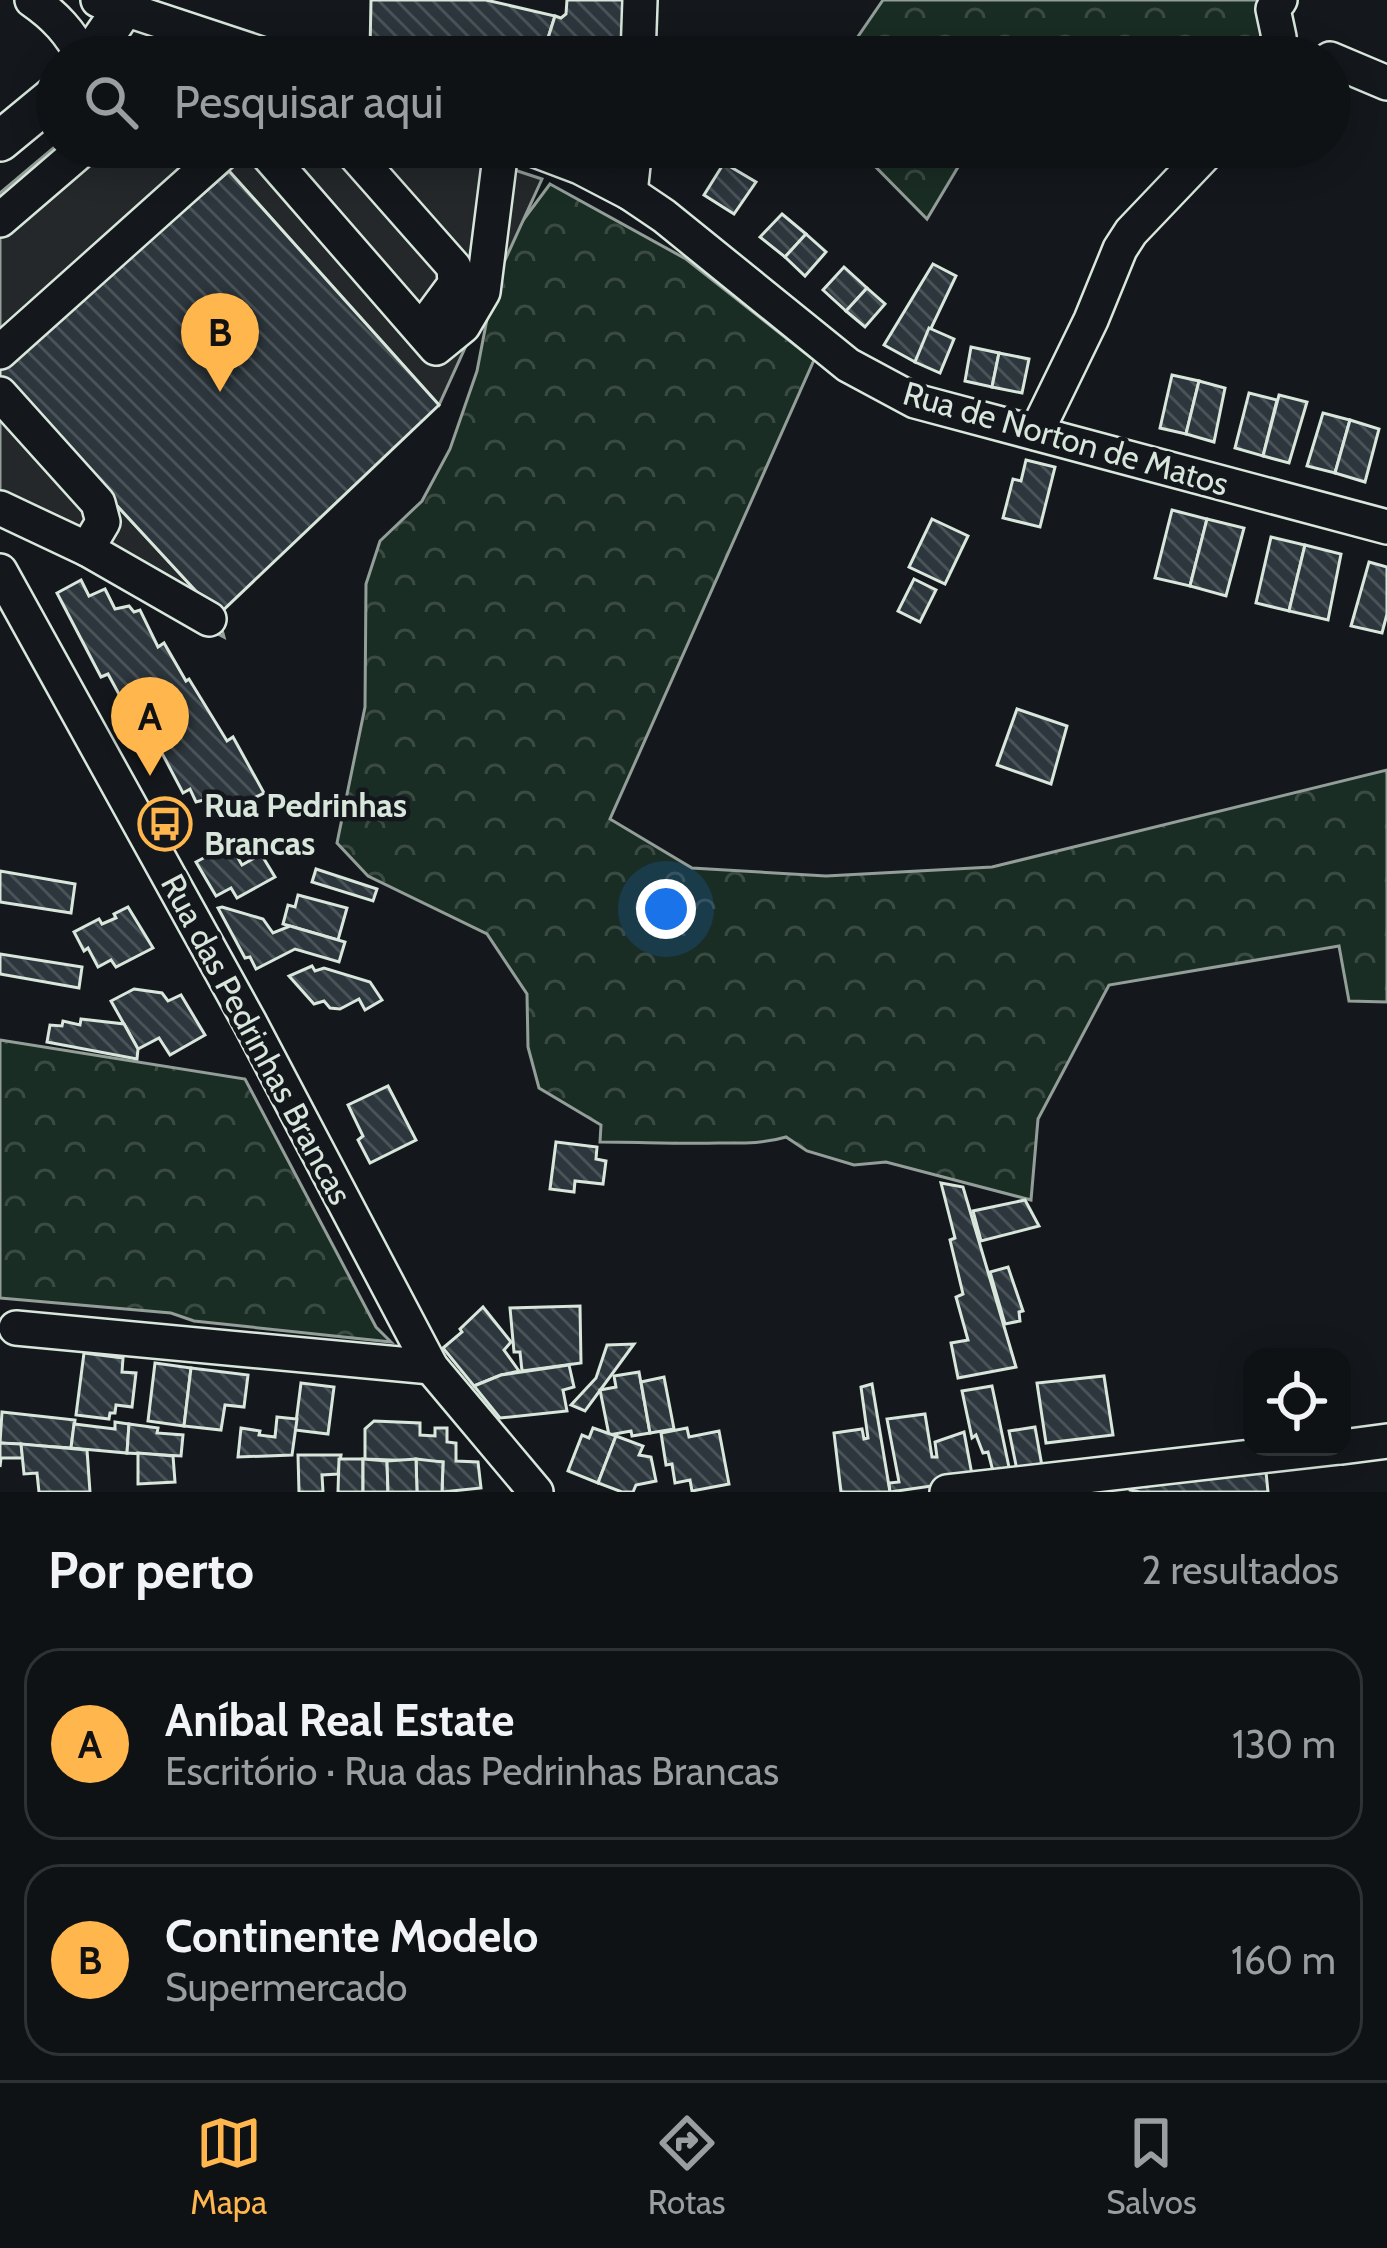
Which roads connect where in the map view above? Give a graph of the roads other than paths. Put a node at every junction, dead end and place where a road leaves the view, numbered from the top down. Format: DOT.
graph roads {
  1 [pos="32,0"];
  2 [pos="640,0"];
  3 [pos="1280,0"];
  4 [pos="117,2"];
  5 [pos="70,36"];
  6 [pos="98,36"];
  7 [pos="211,36"];
  8 [pos="639,36"];
  9 [pos="1274,36"];
  10 [pos="1351,68"];
  11 [pos="1387,83"];
  12 [pos="36,111"];
  13 [pos="0,141"];
  14 [pos="61,168"];
  15 [pos="198,168"];
  16 [pos="279,168"];
  17 [pos="367,168"];
  18 [pos="500,168"];
  19 [pos="582,168"];
  20 [pos="632,168"];
  21 [pos="1192,168"];
  22 [pos="630,193"];
  23 [pos="0,220"];
  24 [pos="421,330"];
  25 [pos="0,352"];
  26 [pos="0,394"];
  27 [pos="1036,433"];
  28 [pos="0,508"];
  29 [pos="1387,527"];
  30 [pos="87,549"];
  31 [pos="0,571"];
  32 [pos="208,619"];
  33 [pos="16,1328"];
  34 [pos="431,1367"];
  35 [pos="1387,1442"];
  36 [pos="1351,1446"];
  37 [pos="1271,1456"];
  38 [pos="1034,1487"];
  39 [pos="536,1492"];
  40 [pos="947,1492"];
  1 -- 5 [label="street"];
  2 -- 8 [label="street"];
  3 -- 9 [label="street"];
  4 -- 6 [label="main road"];
  4 -- 7 [label="street"];
  10 -- 11 [label="street"];
  12 -- 13 [label="main road"];
  14 -- 23 [label="street"];
  15 -- 25 [label="street"];
  16 -- 24 [label="street"];
  17 -- 24 [label="street"];
  18 -- 24 [label="street"];
  19 -- 22 [label="street, Rua de Norton de Matos"];
  20 -- 22 [label="street"];
  21 -- 27 [label="street"];
  22 -- 27 [label="street, Rua de Norton de Matos"];
  26 -- 30 [label="street"];
  27 -- 29 [label="street, Rua de Norton de Matos"];
  28 -- 30 [label="street"];
  30 -- 32 [label="street"];
  31 -- 34 [label="street, Rua das Pedrinhas Brancas"];
  33 -- 34 [label="street"];
  34 -- 39 [label="street, Rua das Pedrinhas Brancas"];
  35 -- 36 [label="street"];
  37 -- 38 [label="street"];
  38 -- 40 [label="street"];
}
